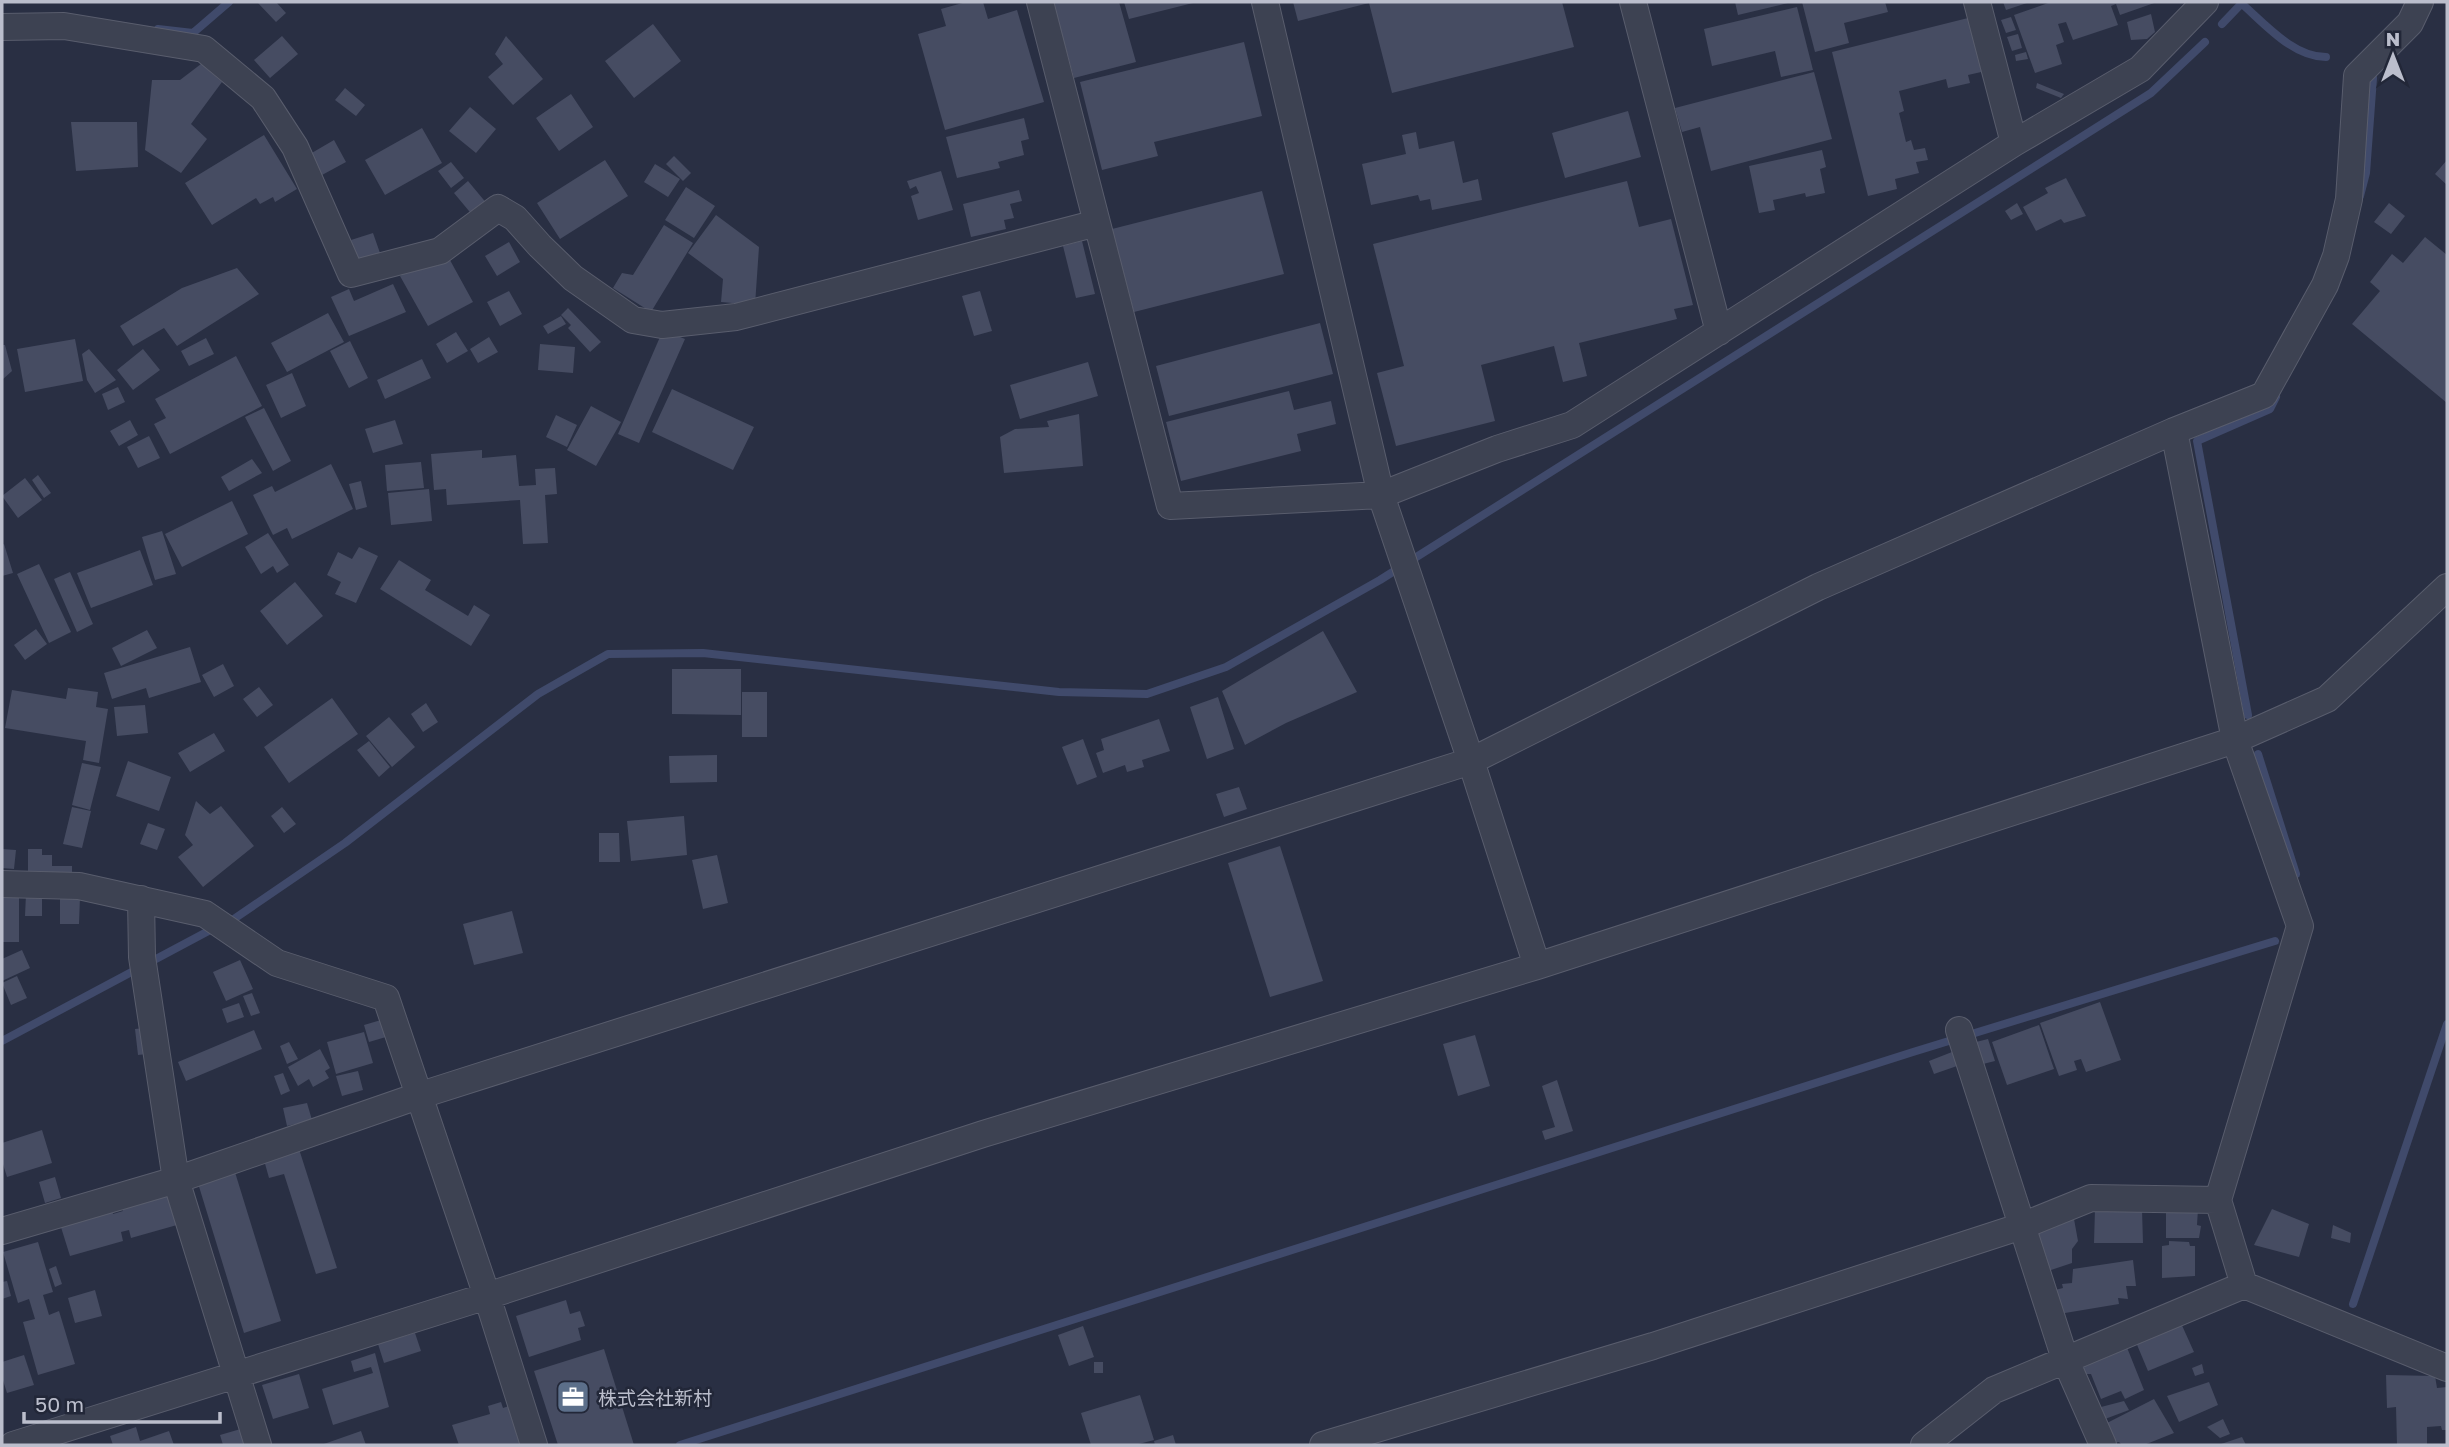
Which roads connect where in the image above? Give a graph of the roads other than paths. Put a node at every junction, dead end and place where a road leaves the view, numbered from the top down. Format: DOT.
graph roads {
  1 [pos="1040,2"];
  2 [pos="1265,2"];
  3 [pos="1633,2"];
  4 [pos="1977,2"];
  5 [pos="2205,2"];
  6 [pos="2420,2"];
  7 [pos="2,27"];
  8 [pos="2014,143"];
  9 [pos="1097,223"];
  10 [pos="1719,332"];
  11 [pos="2174,430"];
  12 [pos="1381,495"];
  13 [pos="2447,587"];
  14 [pos="2235,740"];
  15 [pos="1471,761"];
  16 [pos="2,884"];
  17 [pos="141,900"];
  18 [pos="1537,966"];
  19 [pos="1961,1037"];
  20 [pos="418,1097"];
  21 [pos="176,1180"];
  22 [pos="2218,1200"];
  23 [pos="2022,1226"];
  24 [pos="2,1231"];
  25 [pos="2244,1285"];
  26 [pos="486,1296"];
  27 [pos="2065,1359"];
  28 [pos="2447,1368"];
  29 [pos="235,1375"];
  30 [pos="13,1445"];
  31 [pos="258,1445"];
  32 [pos="534,1445"];
  33 [pos="1323,1445"];
  34 [pos="1924,1445"];
  35 [pos="2103,1445"];
  1 -- 9 [label="street"];
  2 -- 12 [label="street"];
  3 -- 10 [label="street"];
  4 -- 8 [label="street"];
  5 -- 8 [label="street"];
  6 -- 11 [label="street"];
  7 -- 9 [label="street"];
  8 -- 10 [label="street"];
  9 -- 12 [label="street"];
  10 -- 12 [label="street"];
  11 -- 14 [label="street"];
  11 -- 15 [label="street"];
  12 -- 15 [label="street"];
  13 -- 14 [label="street"];
  14 -- 18 [label="street"];
  14 -- 22 [label="street"];
  15 -- 18 [label="street"];
  15 -- 20 [label="street"];
  16 -- 17 [label="street"];
  17 -- 20 [label="street"];
  17 -- 21 [label="street"];
  18 -- 26 [label="street"];
  19 -- 23 [label="street"];
  20 -- 21 [label="street"];
  20 -- 26 [label="street"];
  21 -- 24 [label="street"];
  21 -- 29 [label="street"];
  22 -- 23 [label="street"];
  22 -- 25 [label="street"];
  23 -- 27 [label="street"];
  23 -- 33 [label="street"];
  25 -- 27 [label="street"];
  25 -- 28 [label="street"];
  26 -- 29 [label="street"];
  26 -- 32 [label="street"];
  27 -- 34 [label="street"];
  27 -- 35 [label="street"];
  29 -- 30 [label="street"];
  29 -- 31 [label="street"];
}
